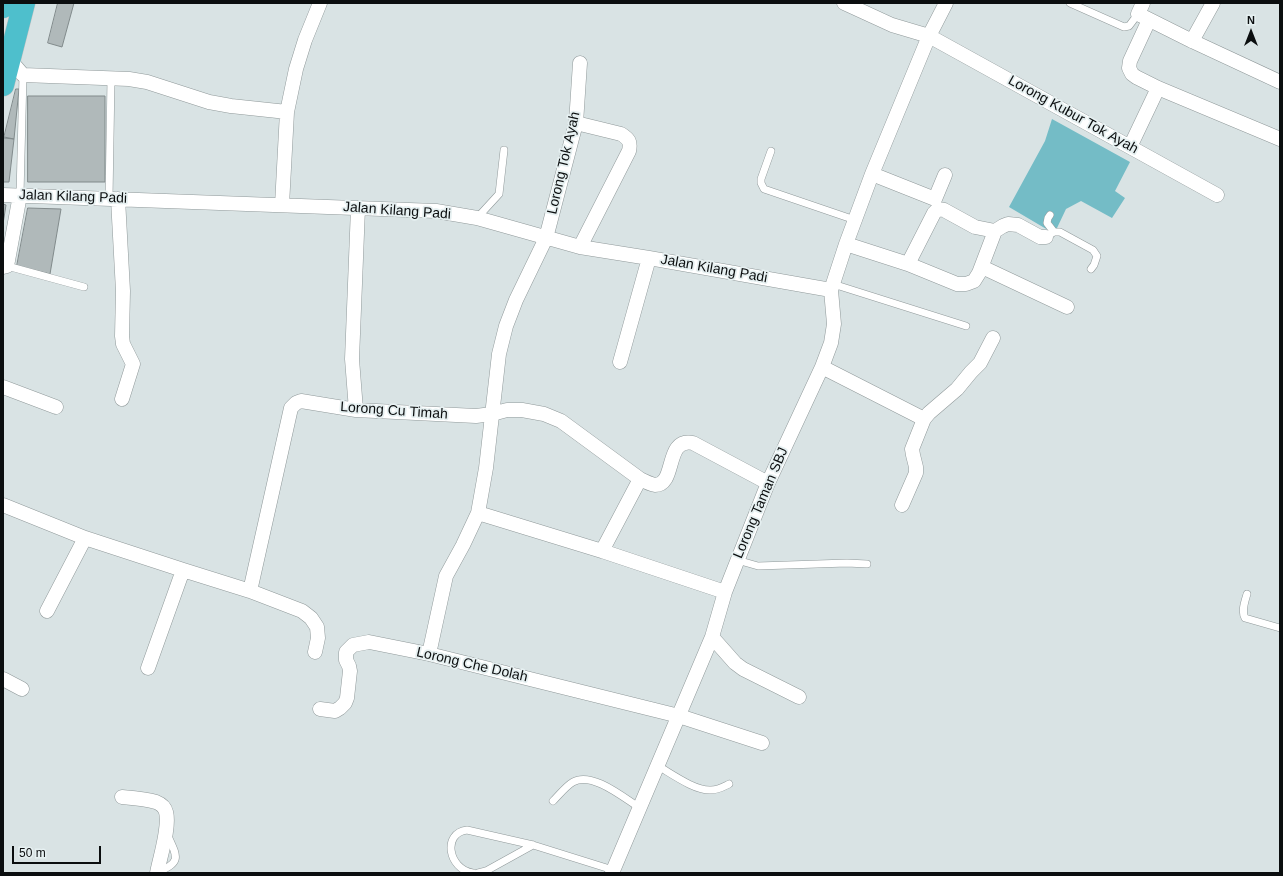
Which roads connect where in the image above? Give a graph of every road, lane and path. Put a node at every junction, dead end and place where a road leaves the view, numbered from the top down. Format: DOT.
graph roads {
  1 [pos="4,3"];
  2 [pos="24,3"];
  3 [pos="320,3"];
  4 [pos="844,3"];
  5 [pos="946,3"];
  6 [pos="1070,3"];
  7 [pos="1212,3"];
  8 [pos="3,6"];
  9 [pos="1143,12"];
  10 [pos="929,36"];
  11 [pos="1192,41"];
  12 [pos="580,63"];
  13 [pos="16,68"];
  14 [pos="111,79"];
  15 [pos="1280,82"];
  16 [pos="3,85"];
  17 [pos="1158,88"];
  18 [pos="287,112"];
  19 [pos="576,123"];
  20 [pos="1280,138"];
  21 [pos="1130,147"];
  22 [pos="504,150"];
  23 [pos="771,152"];
  24 [pos="872,174"];
  25 [pos="945,175"];
  26 [pos="3,195"];
  27 [pos="20,195"];
  28 [pos="1217,195"];
  29 [pos="114,198"];
  30 [pos="282,205"];
  31 [pos="358,208"];
  32 [pos="1050,215"];
  33 [pos="477,218"];
  34 [pos="855,220"];
  35 [pos="995,231"];
  36 [pos="1050,235"];
  37 [pos="546,238"];
  38 [pos="7,244"];
  39 [pos="846,244"];
  40 [pos="580,248"];
  41 [pos="649,258"];
  42 [pos="908,264"];
  43 [pos="5,267"];
  44 [pos="982,267"];
  45 [pos="1091,269"];
  46 [pos="84,287"];
  47 [pos="832,287"];
  48 [pos="1067,307"];
  49 [pos="966,326"];
  50 [pos="993,338"];
  51 [pos="620,362"];
  52 [pos="822,367"];
  53 [pos="3,388"];
  54 [pos="122,400"];
  55 [pos="56,407"];
  56 [pos="356,410"];
  57 [pos="492,414"];
  58 [pos="924,420"];
  59 [pos="640,479"];
  60 [pos="768,483"];
  61 [pos="3,505"];
  62 [pos="902,505"];
  63 [pos="478,514"];
  64 [pos="85,538"];
  65 [pos="602,550"];
  66 [pos="736,560"];
  67 [pos="867,564"];
  68 [pos="183,570"];
  69 [pos="250,591"];
  70 [pos="724,592"];
  71 [pos="1247,594"];
  72 [pos="48,611"];
  73 [pos="1280,628"];
  74 [pos="712,638"];
  75 [pos="315,652"];
  76 [pos="429,654"];
  77 [pos="148,668"];
  78 [pos="3,679"];
  79 [pos="22,689"];
  80 [pos="799,697"];
  81 [pos="320,709"];
  82 [pos="679,716"];
  83 [pos="762,743"];
  84 [pos="658,766"];
  85 [pos="729,784"];
  86 [pos="122,797"];
  87 [pos="553,801"];
  88 [pos="640,808"];
  89 [pos="533,845"];
  90 [pos="613,872"];
  91 [pos="157,873"];
  92 [pos="473,873"];
  93 [pos="478,873"];
  1 -- 8 [label="highway"];
  2 -- 13 [label="highway"];
  3 -- 18 [label="street"];
  4 -- 10 [label="street, Lorong Kubur Tok Ayah"];
  5 -- 10 [label="street"];
  6 -- 9 [label="lane"];
  7 -- 11 [label="street"];
  9 -- 11 [label="street"];
  9 -- 17 [label="street"];
  10 -- 21 [label="street, Lorong Kubur Tok Ayah"];
  10 -- 24 [label="street"];
  11 -- 15 [label="street"];
  12 -- 19 [label="street, Lorong Tok Ayah"];
  13 -- 14 [label="street"];
  13 -- 16 [label="highway"];
  13 -- 27 [label="lane"];
  14 -- 18 [label="street"];
  14 -- 29 [label="lane"];
  17 -- 20 [label="street"];
  17 -- 21 [label="street"];
  18 -- 30 [label="street"];
  19 -- 37 [label="street, Lorong Tok Ayah"];
  19 -- 40 [label="street"];
  21 -- 28 [label="street, Lorong Kubur Tok Ayah"];
  22 -- 33 [label="lane"];
  23 -- 34 [label="lane"];
  24 -- 25 [label="street"];
  24 -- 34 [label="street"];
  26 -- 27 [label="street, Jalan Kilang Padi"];
  27 -- 29 [label="street, Jalan Kilang Padi"];
  27 -- 38 [label="street"];
  29 -- 30 [label="street, Jalan Kilang Padi"];
  29 -- 54 [label="street"];
  30 -- 31 [label="street, Jalan Kilang Padi"];
  31 -- 33 [label="street, Jalan Kilang Padi"];
  31 -- 56 [label="street"];
  32 -- 36 [label="lane"];
  33 -- 37 [label="street, Jalan Kilang Padi"];
  34 -- 39 [label="street"];
  35 -- 36 [label="street"];
  35 -- 42 [label="street"];
  35 -- 44 [label="street"];
  36 -- 45 [label="lane"];
  37 -- 40 [label="street, Jalan Kilang Padi"];
  37 -- 57 [label="street"];
  38 -- 43 [label="street"];
  39 -- 42 [label="street"];
  39 -- 47 [label="street"];
  40 -- 41 [label="street, Jalan Kilang Padi"];
  41 -- 47 [label="street, Jalan Kilang Padi"];
  41 -- 51 [label="street"];
  42 -- 44 [label="street"];
  43 -- 46 [label="lane"];
  44 -- 48 [label="street"];
  47 -- 49 [label="lane"];
  47 -- 52 [label="street, Lorong Taman SBJ"];
  50 -- 58 [label="street"];
  52 -- 58 [label="street"];
  52 -- 60 [label="street, Lorong Taman SBJ"];
  53 -- 55 [label="street"];
  56 -- 57 [label="street, Lorong Cu Timah"];
  56 -- 69 [label="street, Lorong Cu Timah"];
  57 -- 59 [label="street, Lorong Cu Timah"];
  57 -- 63 [label="street"];
  58 -- 62 [label="street"];
  59 -- 60 [label="street"];
  59 -- 65 [label="street"];
  60 -- 66 [label="street, Lorong Taman SBJ"];
  61 -- 64 [label="street"];
  63 -- 65 [label="street"];
  63 -- 76 [label="street"];
  64 -- 68 [label="street"];
  64 -- 72 [label="street"];
  65 -- 70 [label="street"];
  66 -- 67 [label="lane"];
  66 -- 70 [label="street, Lorong Taman SBJ"];
  68 -- 69 [label="street"];
  68 -- 77 [label="street"];
  69 -- 75 [label="street"];
  70 -- 74 [label="street, Lorong Taman SBJ"];
  71 -- 73 [label="lane"];
  74 -- 80 [label="street"];
  74 -- 82 [label="street, Lorong Taman SBJ"];
  76 -- 81 [label="street, Lorong Che Dolah"];
  76 -- 82 [label="street, Lorong Che Dolah"];
  78 -- 79 [label="street"];
  82 -- 83 [label="street, Lorong Che Dolah"];
  82 -- 84 [label="street, Lorong Taman SBJ"];
  84 -- 85 [label="lane"];
  84 -- 88 [label="street, Lorong Taman SBJ"];
  86 -- 91 [label="street"];
  87 -- 88 [label="lane"];
  88 -- 90 [label="street, Lorong Taman SBJ"];
  89 -- 90 [label="lane"];
  89 -- 92 [label="lane"];
  89 -- 93 [label="lane"];
}
